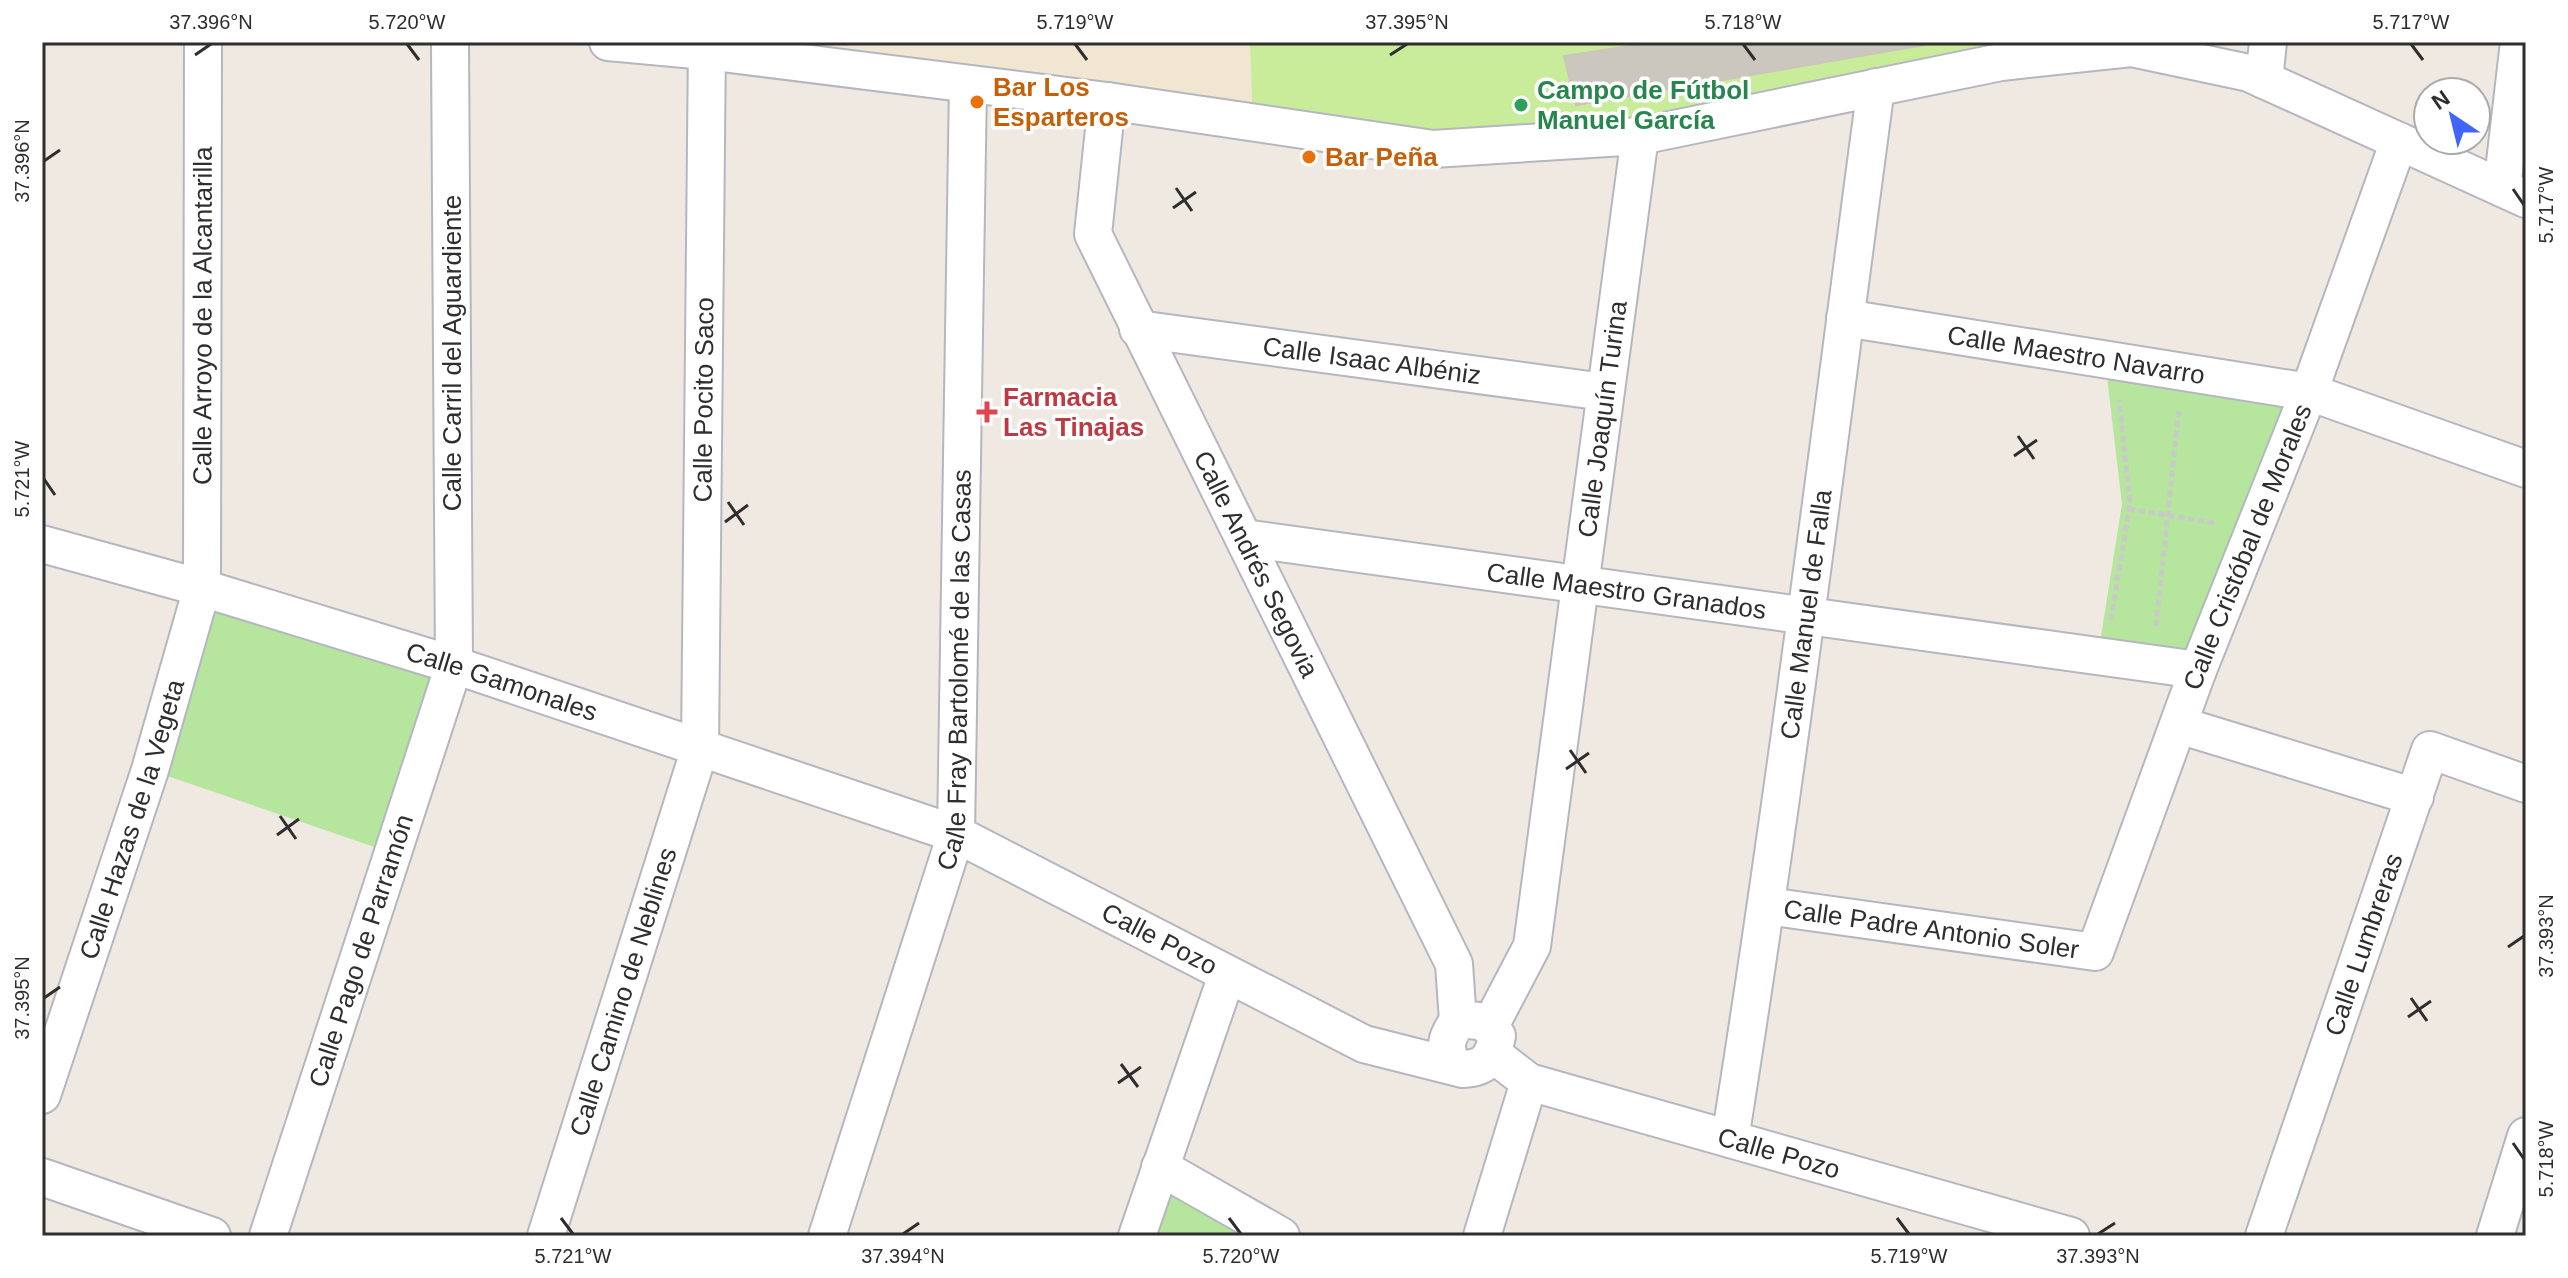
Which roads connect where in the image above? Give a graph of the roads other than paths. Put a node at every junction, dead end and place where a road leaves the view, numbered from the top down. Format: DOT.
graph roads {
  1 [pos="203,42"];
  2 [pos="450,42"];
  3 [pos="608,42"];
  4 [pos="2268,42"];
  5 [pos="2519,42"];
  6 [pos="706,46"];
  7 [pos="2003,52"];
  8 [pos="2264,80"];
  9 [pos="968,84"];
  10 [pos="1876,87"];
  11 [pos="1107,101"];
  12 [pos="1640,136"];
  13 [pos="2399,141"];
  14 [pos="2514,193"];
  15 [pos="1845,318"];
  16 [pos="1138,329"];
  17 [pos="1604,392"];
  18 [pos="2309,392"];
  19 [pos="2526,469"];
  20 [pos="1244,538"];
  21 [pos="42,544"];
  22 [pos="1579,584"];
  23 [pos="202,588"];
  24 [pos="1808,613"];
  25 [pos="454,665"];
  26 [pos="2198,670"];
  27 [pos="2179,725"];
  28 [pos="700,748"];
  29 [pos="2526,784"];
  30 [pos="2415,797"];
  31 [pos="956,834"];
  32 [pos="1767,906"];
  33 [pos="2095,952"];
  34 [pos="1227,975"];
  35 [pos="1468,1040"];
  36 [pos="1529,1082"];
  37 [pos="42,1095"];
  38 [pos="2526,1136"];
  39 [pos="1730,1139"];
  40 [pos="1160,1167"];
  41 [pos="42,1177"];
  42 [pos="212,1236"];
  43 [pos="268,1236"];
  44 [pos="546,1236"];
  45 [pos="827,1236"];
  46 [pos="1137,1236"];
  47 [pos="1281,1236"];
  48 [pos="1482,1236"];
  49 [pos="2071,1236"];
  50 [pos="2264,1236"];
  51 [pos="2495,1236"];
  1 -- 23 [label="street, Calle Arroyo de la Alcantarilla"];
  2 -- 25 [label="street, Calle Carril del Aguardiente"];
  3 -- 6 [label="street"];
  4 -- 8 [label="street"];
  5 -- 14 [label="street"];
  6 -- 9 [label="street"];
  6 -- 28 [label="street, Calle Pocito Saco"];
  7 -- 8 [label="street"];
  7 -- 10 [label="street"];
  8 -- 13 [label="street"];
  9 -- 11 [label="street"];
  9 -- 31 [label="street, Calle Fray Bartolomé de las Casas"];
  10 -- 12 [label="street"];
  10 -- 15 [label="street, Calle Manuel de Falla"];
  11 -- 12 [label="street"];
  11 -- 16 [label="street, Calle Andrés Segovia"];
  12 -- 17 [label="street, Calle Joaquín Turina"];
  13 -- 14 [label="street"];
  13 -- 18 [label="street, Calle Cristóbal de Morales"];
  15 -- 18 [label="street, Calle Maestro Navarro"];
  15 -- 24 [label="street, Calle Manuel de Falla"];
  16 -- 17 [label="street, Calle Isaac Albéniz"];
  16 -- 20 [label="street, Calle Andrés Segovia"];
  17 -- 22 [label="street, Calle Joaquín Turina"];
  18 -- 19 [label="street, Calle Maestro Navarro"];
  18 -- 26 [label="street, Calle Cristóbal de Morales"];
  20 -- 22 [label="street, Calle Maestro Granados"];
  20 -- 35 [label="street, Calle Andrés Segovia"];
  21 -- 23 [label="street, Calle Gamonales"];
  22 -- 24 [label="street, Calle Maestro Granados"];
  22 -- 35 [label="street, Calle Joaquín Turina"];
  23 -- 25 [label="street, Calle Gamonales"];
  23 -- 37 [label="street, Calle Hazas de la Vegeta"];
  24 -- 26 [label="street, Calle Maestro Granados"];
  24 -- 32 [label="street, Calle Manuel de Falla"];
  25 -- 28 [label="street, Calle Gamonales"];
  25 -- 43 [label="street, Calle Pago de Parramón"];
  26 -- 27 [label="street, Calle Cristóbal de Morales"];
  27 -- 30 [label="street"];
  27 -- 33 [label="street, Calle Cristóbal de Morales"];
  28 -- 31 [label="street, Calle Gamonales"];
  28 -- 44 [label="street, Calle Camino de Neblines"];
  29 -- 30 [label="street, Calle Lumbreras"];
  30 -- 50 [label="street, Calle Lumbreras"];
  31 -- 34 [label="street, Calle Pozo"];
  31 -- 45 [label="street, Calle Fray Bartolomé de las Casas"];
  32 -- 33 [label="street, Calle Padre Antonio Soler"];
  32 -- 39 [label="street, Calle Manuel de Falla"];
  34 -- 35 [label="street, Calle Pozo"];
  34 -- 40 [label="street"];
  35 -- 36 [label="street, Calle Pozo"];
  36 -- 39 [label="street, Calle Pozo"];
  36 -- 48 [label="street"];
  38 -- 51 [label="street"];
  39 -- 49 [label="street, Calle Pozo"];
  40 -- 46 [label="street"];
  40 -- 47 [label="street"];
  41 -- 42 [label="street"];
}
